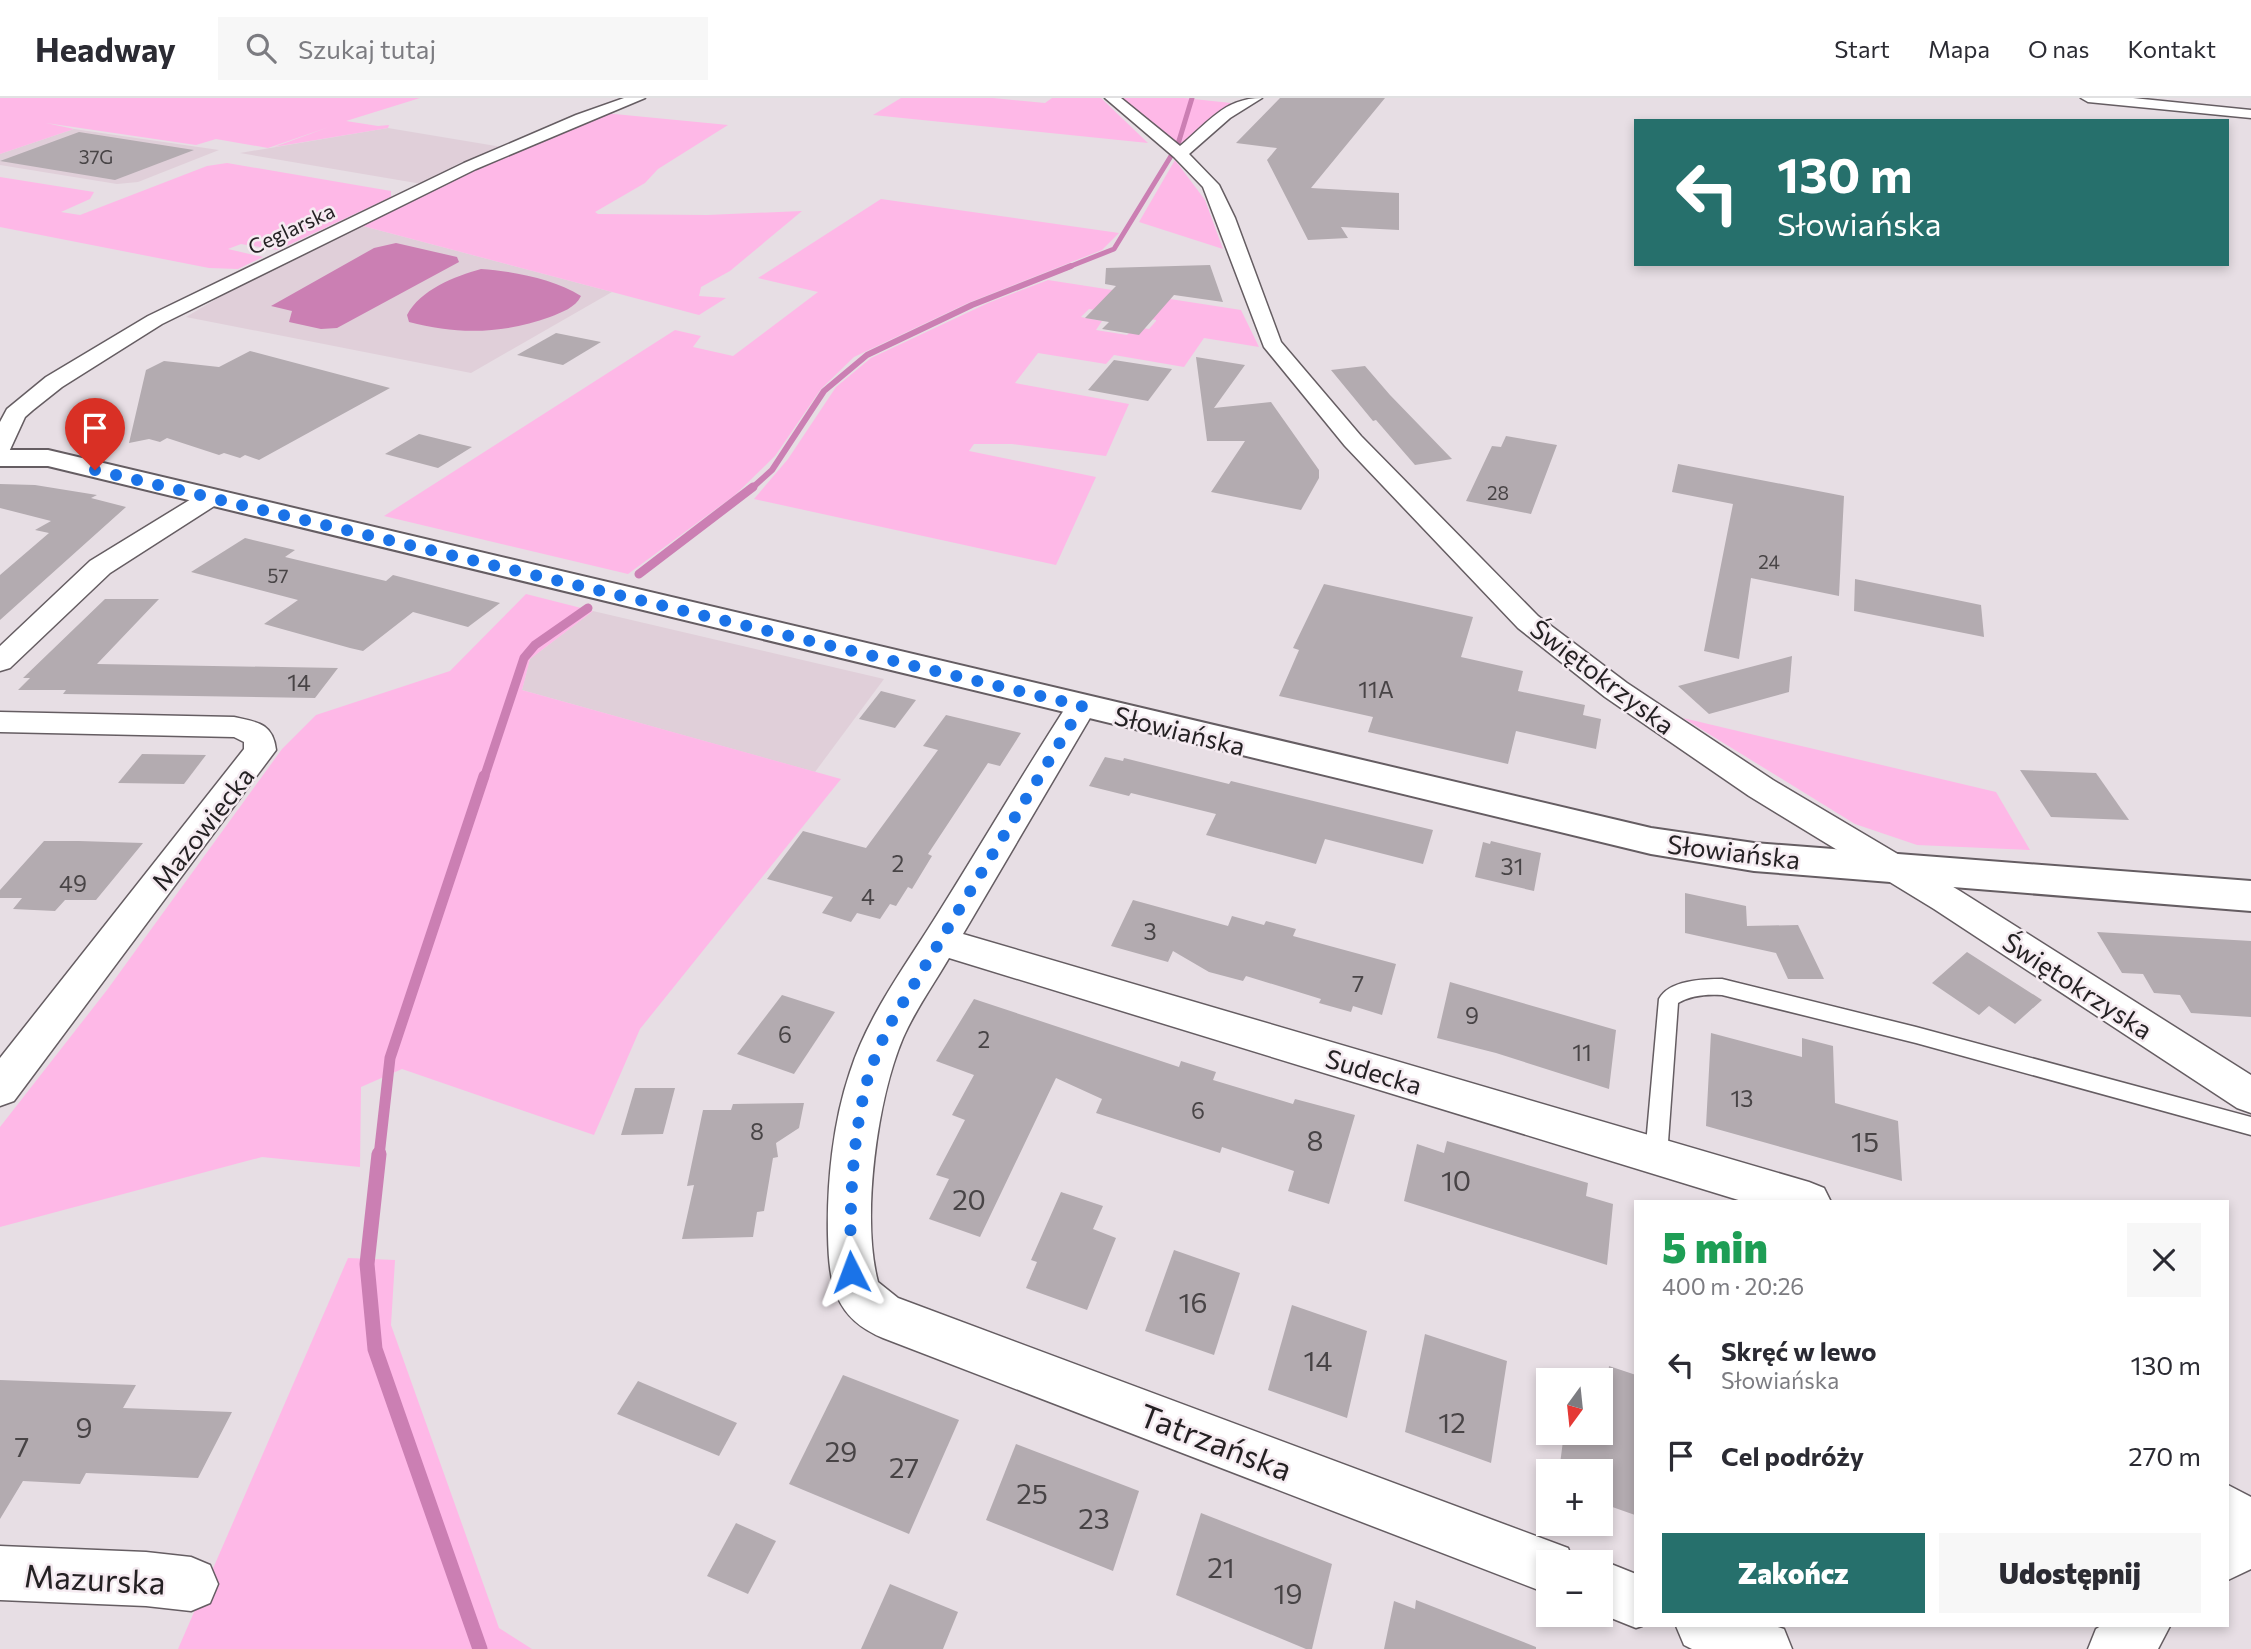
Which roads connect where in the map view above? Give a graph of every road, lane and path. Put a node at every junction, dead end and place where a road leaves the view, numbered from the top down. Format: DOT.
graph roads {
  1 [pos="638,98"];
  2 [pos="1112,98"];
  3 [pos="1255,98"];
  4 [pos="2088,98"];
  5 [pos="2152,101"];
  6 [pos="2251,114"];
  7 [pos="1182,153"];
  8 [pos="0,449"];
  9 [pos="0,458"];
  10 [pos="210,498"];
  11 [pos="0,662"];
  12 [pos="1082,706"];
  13 [pos="0,722"];
  14 [pos="1895,868"];
  15 [pos="2251,895"];
  16 [pos="939,941"];
  17 [pos="0,1088"];
  18 [pos="2251,1096"];
  19 [pos="2251,1126"];
  20 [pos="1656,1156"];
  21 [pos="1802,1200"];
  22 [pos="2229,1512"];
  23 [pos="2251,1533"];
  24 [pos="2229,1554"];
  25 [pos="1536,1562"];
  26 [pos="0,1573"];
  27 [pos="191,1584"];
  28 [pos="1613,1592"];
  29 [pos="1634,1600"];
  30 [pos="1706,1627"];
  31 [pos="2142,1627"];
  32 [pos="1764,1649"];
  33 [pos="2116,1649"];
  1 -- 8 [label="street, Ceglarska"];
  2 -- 7 [label="street, Świętokrzyska"];
  3 -- 7 [label="street"];
  4 -- 5 [label="street"];
  5 -- 6 [label="street"];
  7 -- 14 [label="street, Świętokrzyska"];
  9 -- 10 [label="street, Słowiańska"];
  10 -- 11 [label="street"];
  10 -- 12 [label="street, Słowiańska"];
  12 -- 14 [label="street, Słowiańska"];
  12 -- 16 [label="street"];
  13 -- 17 [label="street, Mazowiecka"];
  14 -- 15 [label="street, Słowiańska"];
  14 -- 18 [label="street, Świętokrzyska"];
  16 -- 20 [label="street, Sudecka"];
  16 -- 25 [label="street, Tatrzańska"];
  19 -- 20 [label="lane"];
  20 -- 21 [label="street, Sudecka"];
  22 -- 23 [label="street"];
  23 -- 24 [label="street"];
  26 -- 27 [label="street, Mazurska"];
  28 -- 29 [label="street"];
  30 -- 32 [label="street"];
  31 -- 33 [label="street"];
}
